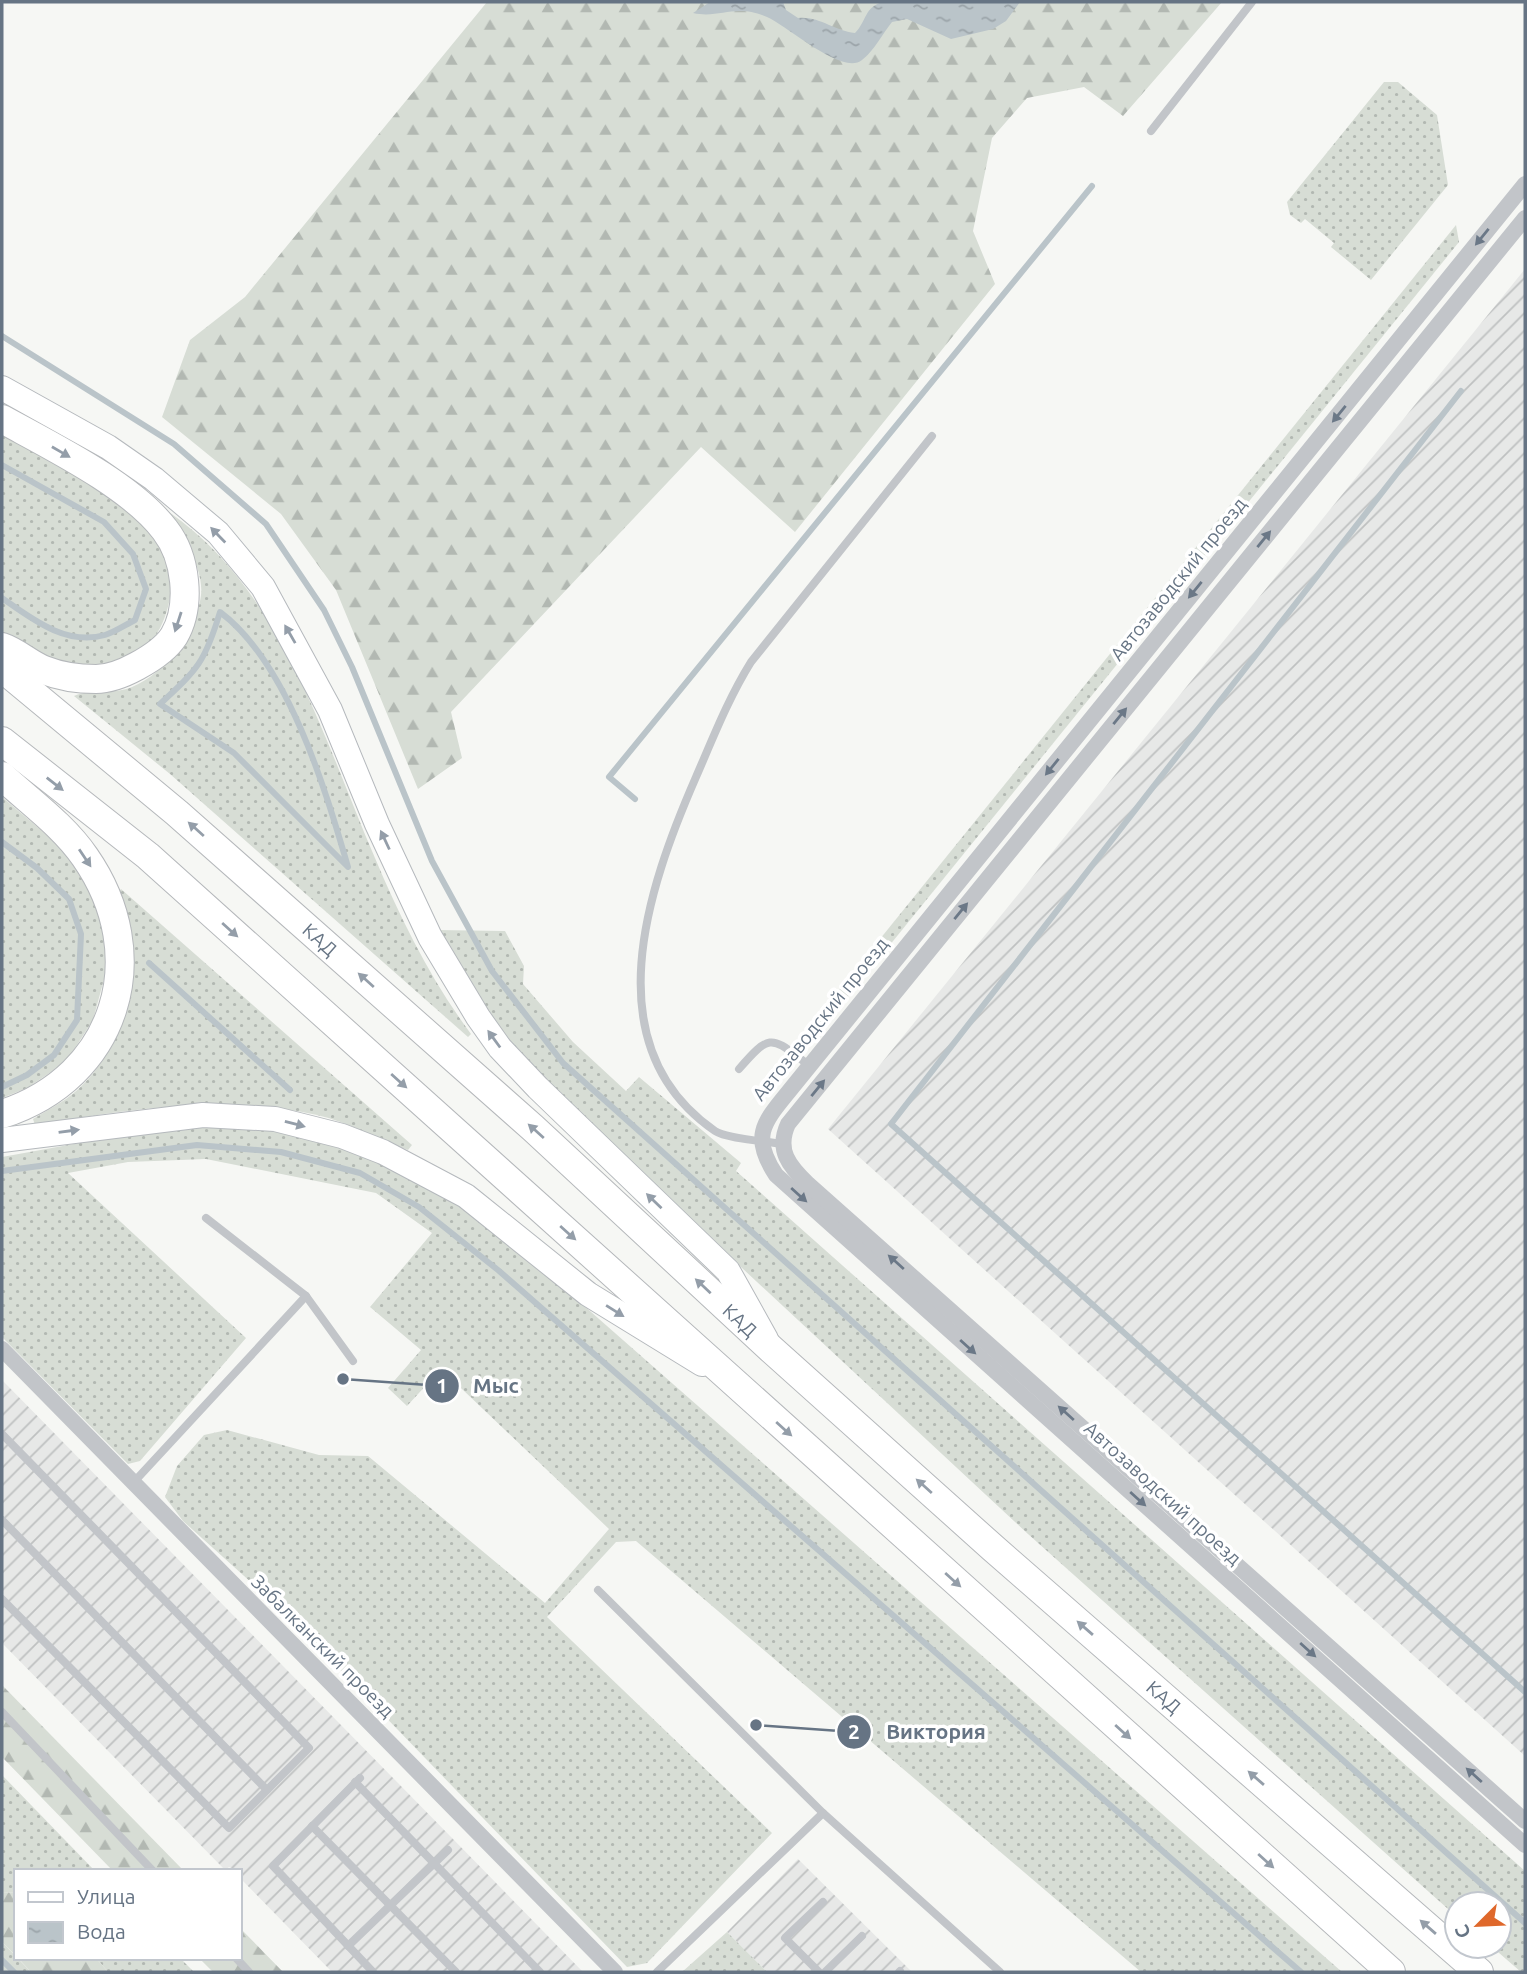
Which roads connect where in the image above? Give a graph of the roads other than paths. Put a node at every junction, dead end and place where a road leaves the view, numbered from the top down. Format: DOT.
graph roads {
  1 [pos="1252,2"];
  2 [pos="1151,131"];
  3 [pos="1525,184"];
  4 [pos="1525,218"];
  5 [pos="2,388"];
  6 [pos="2,419"];
  7 [pos="932,436"];
  8 [pos="2,647"];
  9 [pos="2,668"];
  10 [pos="2,741"];
  11 [pos="2,776"];
  12 [pos="810,1066"];
  13 [pos="739,1069"];
  14 [pos="2,1114"];
  15 [pos="2,1140"];
  16 [pos="762,1141"];
  17 [pos="782,1144"];
  18 [pos="206,1218"];
  19 [pos="306,1296"];
  20 [pos="2,1349"];
  21 [pos="771,1349"];
  22 [pos="353,1361"];
  23 [pos="733,1383"];
  24 [pos="2,1434"];
  25 [pos="133,1483"];
  26 [pos="2,1520"];
  27 [pos="598,1590"];
  28 [pos="2,1599"];
  29 [pos="2,1712"];
  30 [pos="267,1790"];
  31 [pos="823,1813"];
  32 [pos="1525,1821"];
  33 [pos="312,1826"];
  34 [pos="1525,1845"];
  35 [pos="448,1850"];
  36 [pos="434,1863"];
  37 [pos="151,1869"];
  38 [pos="822,1902"];
  39 [pos="391,1905"];
  40 [pos="862,1936"];
  41 [pos="348,1947"];
  42 [pos="373,1972"];
  43 [pos="456,1972"];
  44 [pos="540,1972"];
  45 [pos="615,1972"];
  46 [pos="657,1972"];
  47 [pos="818,1972"];
  48 [pos="824,1972"];
  49 [pos="1000,1972"];
  50 [pos="1391,1972"];
  51 [pos="1479,1972"];
  1 -- 2 [label="lane"];
  3 -- 12 [label="street, Автозаводский проезд, one-way"];
  17 -- 4 [label="street, one-way"];
  21 -- 5 [label="main road, one-way"];
  6 -- 8 [label="highway, one-way"];
  7 -- 16 [label="lane"];
  21 -- 9 [label="highway, КАД, one-way"];
  10 -- 23 [label="highway, one-way"];
  11 -- 14 [label="highway, one-way"];
  12 -- 13 [label="lane"];
  12 -- 16 [label="street, Автозаводский проезд"];
  15 -- 23 [label="main road, one-way"];
  16 -- 17 [label="lane"];
  16 -- 34 [label="street, Автозаводский проезд, one-way"];
  32 -- 17 [label="street, Автозаводский проезд, one-way"];
  18 -- 19 [label="lane"];
  19 -- 22 [label="lane"];
  19 -- 25 [label="lane"];
  20 -- 25 [label="street, Забалканский проезд"];
  51 -- 21 [label="highway, КАД, one-way"];
  23 -- 50 [label="highway, one-way"];
  24 -- 30 [label="lane"];
  25 -- 45 [label="street, Забалканский проезд"];
  26 -- 30 [label="lane"];
  27 -- 31 [label="lane"];
  28 -- 30 [label="lane"];
  29 -- 37 [label="lane"];
  31 -- 46 [label="lane"];
  31 -- 49 [label="lane"];
  33 -- 36 [label="lane"];
  33 -- 39 [label="lane"];
  33 -- 41 [label="lane"];
  35 -- 36 [label="lane"];
  36 -- 39 [label="lane"];
  36 -- 44 [label="lane"];
  38 -- 47 [label="lane"];
  39 -- 41 [label="lane"];
  39 -- 43 [label="lane"];
  40 -- 48 [label="lane"];
  41 -- 42 [label="lane"];
}
